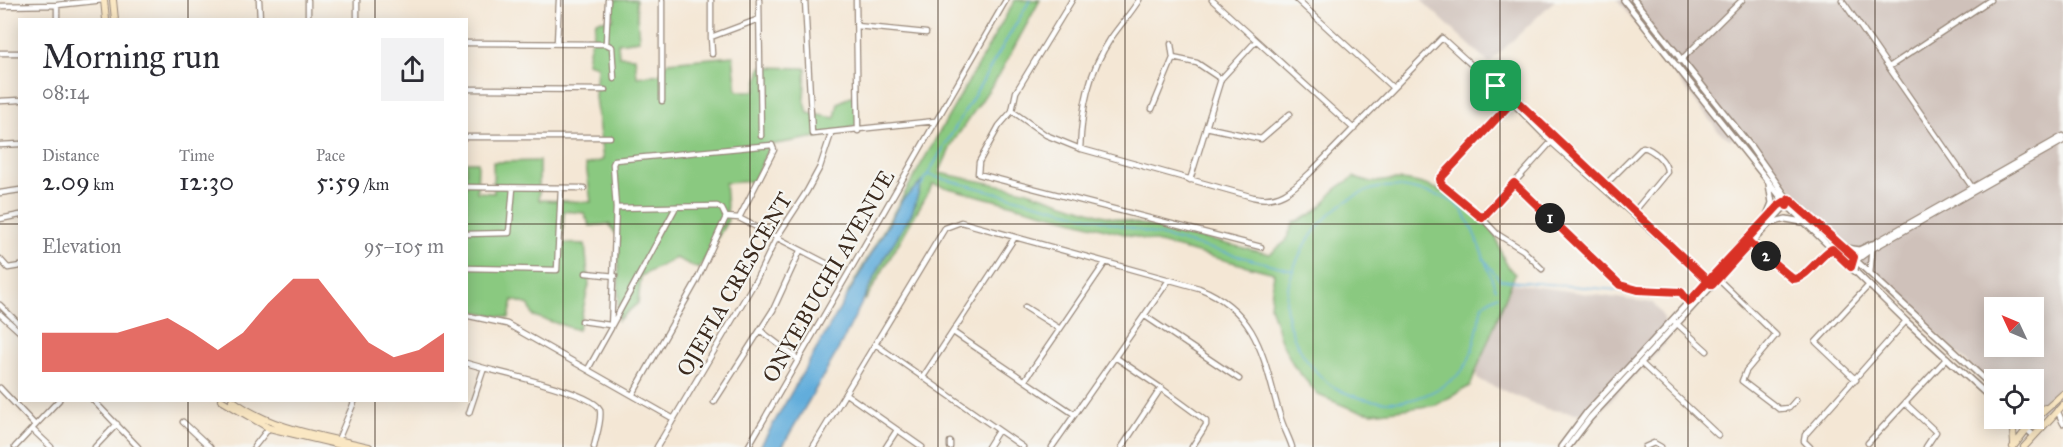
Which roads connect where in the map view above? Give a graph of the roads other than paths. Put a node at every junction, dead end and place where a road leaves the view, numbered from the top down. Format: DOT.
graph roads {
  1 [pos="104,0"];
  2 [pos="113,0"];
  3 [pos="259,0"];
  4 [pos="308,0"];
  5 [pos="357,0"];
  6 [pos="559,0"];
  7 [pos="608,0"];
  8 [pos="662,0"];
  9 [pos="711,0"];
  10 [pos="759,0"];
  11 [pos="805,0"];
  12 [pos="856,0"];
  13 [pos="1006,0"];
  14 [pos="1072,0"];
  15 [pos="1139,0"];
  16 [pos="1212,0"];
  17 [pos="1297,0"];
  18 [pos="1624,0"];
  19 [pos="1634,0"];
  20 [pos="1742,0"];
  21 [pos="1842,0"];
  22 [pos="1990,0"];
  23 [pos="57,5"];
  24 [pos="0,6"];
  25 [pos="57,18"];
  26 [pos="106,18"];
  27 [pos="115,18"];
  28 [pos="260,18"];
  29 [pos="308,18"];
  30 [pos="357,18"];
  31 [pos="759,20"];
  32 [pos="857,26"];
  33 [pos="926,33"];
  34 [pos="711,37"];
  35 [pos="1256,41"];
  36 [pos="468,43"];
  37 [pos="557,43"];
  38 [pos="606,44"];
  39 [pos="1171,44"];
  40 [pos="0,53"];
  41 [pos="18,53"];
  42 [pos="712,54"];
  43 [pos="1173,58"];
  44 [pos="1680,61"];
  45 [pos="1889,67"];
  46 [pos="614,79"];
  47 [pos="1221,79"];
  48 [pos="1393,88"];
  49 [pos="468,89"];
  50 [pos="605,90"];
  51 [pos="18,100"];
  52 [pos="0,101"];
  53 [pos="662,101"];
  54 [pos="1512,101"];
  55 [pos="1152,109"];
  56 [pos="1012,111"];
  57 [pos="1290,114"];
  58 [pos="935,121"];
  59 [pos="1206,127"];
  60 [pos="1354,129"];
  61 [pos="858,131"];
  62 [pos="761,136"];
  63 [pos="831,136"];
  64 [pos="2063,136"];
  65 [pos="468,137"];
  66 [pos="610,137"];
  67 [pos="1553,140"];
  68 [pos="2063,141"];
  69 [pos="18,144"];
  70 [pos="0,146"];
  71 [pos="1080,149"];
  72 [pos="1190,180"];
  73 [pos="1514,183"];
  74 [pos="1769,183"];
  75 [pos="1604,186"];
  76 [pos="468,187"];
  77 [pos="1972,187"];
  78 [pos="513,188"];
  79 [pos="561,188"];
  80 [pos="584,188"];
  81 [pos="18,190"];
  82 [pos="0,193"];
  83 [pos="1786,200"];
  84 [pos="676,207"];
  85 [pos="616,208"];
  86 [pos="1633,213"];
  87 [pos="18,215"];
  88 [pos="726,217"];
  89 [pos="739,218"];
  90 [pos="1482,218"];
  91 [pos="0,219"];
  92 [pos="1766,222"];
  93 [pos="1802,222"];
  94 [pos="468,234"];
  95 [pos="777,237"];
  96 [pos="1015,237"];
  97 [pos="1835,242"];
  98 [pos="1750,243"];
  99 [pos="1261,247"];
  100 [pos="1872,247"];
  101 [pos="1832,249"];
  102 [pos="800,251"];
  103 [pos="1856,258"];
  104 [pos="0,259"];
  105 [pos="826,262"];
  106 [pos="1105,262"];
  107 [pos="18,266"];
  108 [pos="468,268"];
  109 [pos="1542,269"];
  110 [pos="1853,269"];
  111 [pos="586,273"];
  112 [pos="1871,274"];
  113 [pos="615,276"];
  114 [pos="1718,279"];
  115 [pos="1168,280"];
  116 [pos="1710,283"];
  117 [pos="1869,285"];
  118 [pos="1689,302"];
  119 [pos="0,305"];
  120 [pos="1025,307"];
  121 [pos="0,314"];
  122 [pos="470,316"];
  123 [pos="1145,316"];
  124 [pos="582,321"];
  125 [pos="1906,321"];
  126 [pos="1675,322"];
  127 [pos="18,323"];
  128 [pos="611,326"];
  129 [pos="1060,329"];
  130 [pos="18,331"];
  131 [pos="761,331"];
  132 [pos="953,332"];
  133 [pos="875,344"];
  134 [pos="1707,351"];
  135 [pos="1115,357"];
  136 [pos="1947,358"];
  137 [pos="799,360"];
  138 [pos="1641,363"];
  139 [pos="468,364"];
  140 [pos="484,368"];
  141 [pos="588,369"];
  142 [pos="923,377"];
  143 [pos="1239,379"];
  144 [pos="1984,379"];
  145 [pos="1025,380"];
  146 [pos="1856,380"];
  147 [pos="0,388"];
  148 [pos="1161,388"];
  149 [pos="1984,392"];
  150 [pos="633,394"];
  151 [pos="846,394"];
  152 [pos="2063,394"];
  153 [pos="1796,400"];
  154 [pos="57,402"];
  155 [pos="95,402"];
  156 [pos="224,402"];
  157 [pos="236,402"];
  158 [pos="354,402"];
  159 [pos="714,402"];
  160 [pos="1905,403"];
  161 [pos="2046,408"];
  162 [pos="2060,408"];
  163 [pos="470,413"];
  164 [pos="1074,414"];
  165 [pos="674,418"];
  166 [pos="183,422"];
  167 [pos="2063,423"];
  168 [pos="117,424"];
  169 [pos="2044,424"];
  170 [pos="34,427"];
  171 [pos="269,428"];
  172 [pos="2013,429"];
  173 [pos="2026,429"];
  174 [pos="2039,429"];
  175 [pos="897,430"];
  176 [pos="998,431"];
  177 [pos="1718,435"];
  178 [pos="2033,435"];
  179 [pos="338,440"];
  180 [pos="133,441"];
  181 [pos="1868,443"];
  182 [pos="2013,446"];
  183 [pos="15,447"];
  184 [pos="51,447"];
  185 [pos="95,447"];
  186 [pos="128,447"];
  187 [pos="138,447"];
  188 [pos="210,447"];
  189 [pos="254,447"];
  190 [pos="350,447"];
  191 [pos="369,447"];
  192 [pos="594,447"];
  193 [pos="657,447"];
  194 [pos="748,447"];
  195 [pos="813,447"];
  196 [pos="886,447"];
  197 [pos="922,447"];
  198 [pos="988,447"];
  199 [pos="1023,447"];
  200 [pos="1052,447"];
  201 [pos="1122,447"];
  202 [pos="1192,447"];
  203 [pos="1292,447"];
  204 [pos="1562,447"];
  205 [pos="1568,447"];
  206 [pos="1645,447"];
  207 [pos="1661,447"];
  208 [pos="1810,447"];
  209 [pos="1926,447"];
  210 [pos="2024,447"];
  1 -- 23 [label="street"];
  1 -- 26 [label="main road"];
  2 -- 27 [label="main road"];
  3 -- 28 [label="street"];
  4 -- 29 [label="street"];
  5 -- 30 [label="street"];
  6 -- 37 [label="street"];
  7 -- 38 [label="street"];
  8 -- 53 [label="street"];
  9 -- 34 [label="street"];
  10 -- 31 [label="street"];
  11 -- 63 [label="street"];
  12 -- 32 [label="street"];
  13 -- 58 [label="street, ONYEBUCHI AVENUE"];
  14 -- 56 [label="street"];
  15 -- 71 [label="street"];
  16 -- 35 [label="street"];
  17 -- 48 [label="street"];
  18 -- 74 [label="street"];
  19 -- 44 [label="street"];
  20 -- 44 [label="street"];
  21 -- 45 [label="street"];
  22 -- 45 [label="street"];
  23 -- 24 [label="street"];
  23 -- 25 [label="street"];
  31 -- 34 [label="street"];
  31 -- 62 [label="street"];
  32 -- 33 [label="street"];
  32 -- 61 [label="street"];
  34 -- 42 [label="street"];
  35 -- 47 [label="street"];
  35 -- 60 [label="street"];
  36 -- 37 [label="street"];
  37 -- 38 [label="street"];
  38 -- 46 [label="street"];
  39 -- 43 [label="street"];
  40 -- 41 [label="street"];
  43 -- 47 [label="street"];
  43 -- 55 [label="street"];
  44 -- 83 [label="street"];
  45 -- 77 [label="street"];
  47 -- 59 [label="street"];
  48 -- 54 [label="street"];
  48 -- 60 [label="street"];
  49 -- 50 [label="street"];
  51 -- 52 [label="street"];
  54 -- 67 [label="street"];
  54 -- 90 [label="street"];
  56 -- 71 [label="street"];
  56 -- 99 [label="street"];
  57 -- 59 [label="street"];
  58 -- 61 [label="street"];
  58 -- 137 [label="street, ONYEBUCHI AVENUE"];
  59 -- 72 [label="street"];
  60 -- 72 [label="street"];
  61 -- 63 [label="street"];
  63 -- 95 [label="street, OJEFIA CRESCENT"];
  64 -- 77 [label="street"];
  65 -- 66 [label="street"];
  67 -- 73 [label="street"];
  67 -- 75 [label="street"];
  68 -- 100 [label="street"];
  69 -- 70 [label="street"];
  71 -- 72 [label="street"];
  73 -- 90 [label="street"];
  73 -- 118 [label="street"];
  74 -- 83 [label="street"];
  74 -- 92 [label="street"];
  75 -- 86 [label="street"];
  75 -- 86 [label="street"];
  76 -- 78 [label="street"];
  77 -- 100 [label="street"];
  78 -- 79 [label="street"];
  78 -- 94 [label="street"];
  79 -- 80 [label="street"];
  79 -- 108 [label="street"];
  81 -- 82 [label="street"];
  83 -- 92 [label="street"];
  83 -- 93 [label="street"];
  83 -- 97 [label="street"];
  84 -- 85 [label="street"];
  84 -- 88 [label="street"];
  84 -- 128 [label="street"];
  85 -- 89 [label="street"];
  85 -- 113 [label="street"];
  86 -- 116 [label="street"];
  87 -- 91 [label="street"];
  88 -- 89 [label="street"];
  88 -- 150 [label="street"];
  89 -- 95 [label="street"];
  90 -- 109 [label="street"];
  92 -- 93 [label="street"];
  92 -- 98 [label="street"];
  92 -- 116 [label="street"];
  93 -- 101 [label="street"];
  95 -- 102 [label="street"];
  95 -- 165 [label="street, OJEFIA CRESCENT"];
  96 -- 106 [label="street"];
  96 -- 132 [label="street"];
  96 -- 133 [label="street"];
  97 -- 100 [label="street"];
  97 -- 103 [label="street"];
  98 -- 101 [label="street"];
  98 -- 114 [label="street"];
  100 -- 103 [label="street"];
  100 -- 112 [label="street"];
  101 -- 110 [label="street"];
  102 -- 105 [label="street"];
  102 -- 131 [label="street"];
  103 -- 110 [label="street"];
  103 -- 112 [label="street"];
  104 -- 107 [label="street"];
  106 -- 115 [label="street"];
  106 -- 129 [label="street"];
  110 -- 117 [label="street"];
  111 -- 113 [label="street"];
  112 -- 144 [label="street"];
  113 -- 128 [label="street"];
  114 -- 116 [label="street"];
  114 -- 153 [label="street"];
  115 -- 123 [label="street"];
  115 -- 203 [label="street"];
  116 -- 118 [label="street"];
  116 -- 126 [label="street"];
  117 -- 125 [label="street"];
  117 -- 146 [label="street"];
  118 -- 126 [label="street"];
  119 -- 127 [label="street"];
  120 -- 129 [label="street"];
  121 -- 130 [label="street"];
  122 -- 141 [label="street"];
  123 -- 135 [label="street"];
  123 -- 143 [label="street"];
  124 -- 128 [label="street"];
  125 -- 136 [label="street"];
  125 -- 146 [label="street"];
  126 -- 134 [label="street"];
  126 -- 138 [label="street"];
  126 -- 204 [label="street"];
  128 -- 141 [label="street"];
  129 -- 145 [label="street"];
  131 -- 137 [label="street"];
  131 -- 159 [label="street"];
  132 -- 142 [label="street"];
  132 -- 145 [label="street"];
  133 -- 142 [label="street"];
  133 -- 151 [label="street"];
  135 -- 148 [label="street"];
  135 -- 164 [label="street"];
  136 -- 149 [label="street"];
  136 -- 160 [label="street"];
  137 -- 194 [label="street, ONYEBUCHI AVENUE"];
  138 -- 177 [label="street"];
  138 -- 205 [label="street"];
  139 -- 140 [label="street"];
  140 -- 163 [label="street"];
  140 -- 192 [label="street"];
  141 -- 150 [label="street"];
  142 -- 176 [label="street"];
  145 -- 164 [label="street"];
  146 -- 208 [label="street"];
  147 -- 170 [label="street"];
  148 -- 201 [label="street"];
  148 -- 202 [label="street"];
  150 -- 165 [label="street"];
  151 -- 175 [label="street"];
  151 -- 195 [label="street"];
  152 -- 161 [label="main road"];
  154 -- 170 [label="street"];
  155 -- 168 [label="street"];
  156 -- 171 [label="main road"];
  157 -- 179 [label="main road"];
  158 -- 179 [label="street"];
  160 -- 181 [label="street"];
  160 -- 209 [label="street"];
  162 -- 167 [label="street"];
  162 -- 169 [label="main road"];
  164 -- 200 [label="street"];
  165 -- 193 [label="street, OJEFIA CRESCENT"];
  166 -- 188 [label="street"];
  168 -- 180 [label="street"];
  168 -- 185 [label="street"];
  170 -- 183 [label="street"];
  170 -- 184 [label="street"];
  171 -- 189 [label="street"];
  171 -- 190 [label="main road"];
  172 -- 182 [label="main road"];
  173 -- 178 [label="street"];
  173 -- 182 [label="main road"];
  174 -- 178 [label="main road"];
  175 -- 196 [label="street"];
  175 -- 197 [label="street"];
  176 -- 198 [label="street"];
  176 -- 199 [label="street"];
  178 -- 210 [label="main road"];
  179 -- 191 [label="main road"];
  180 -- 186 [label="street"];
  180 -- 187 [label="street"];
  206 -- 207 [label="street"];
}
